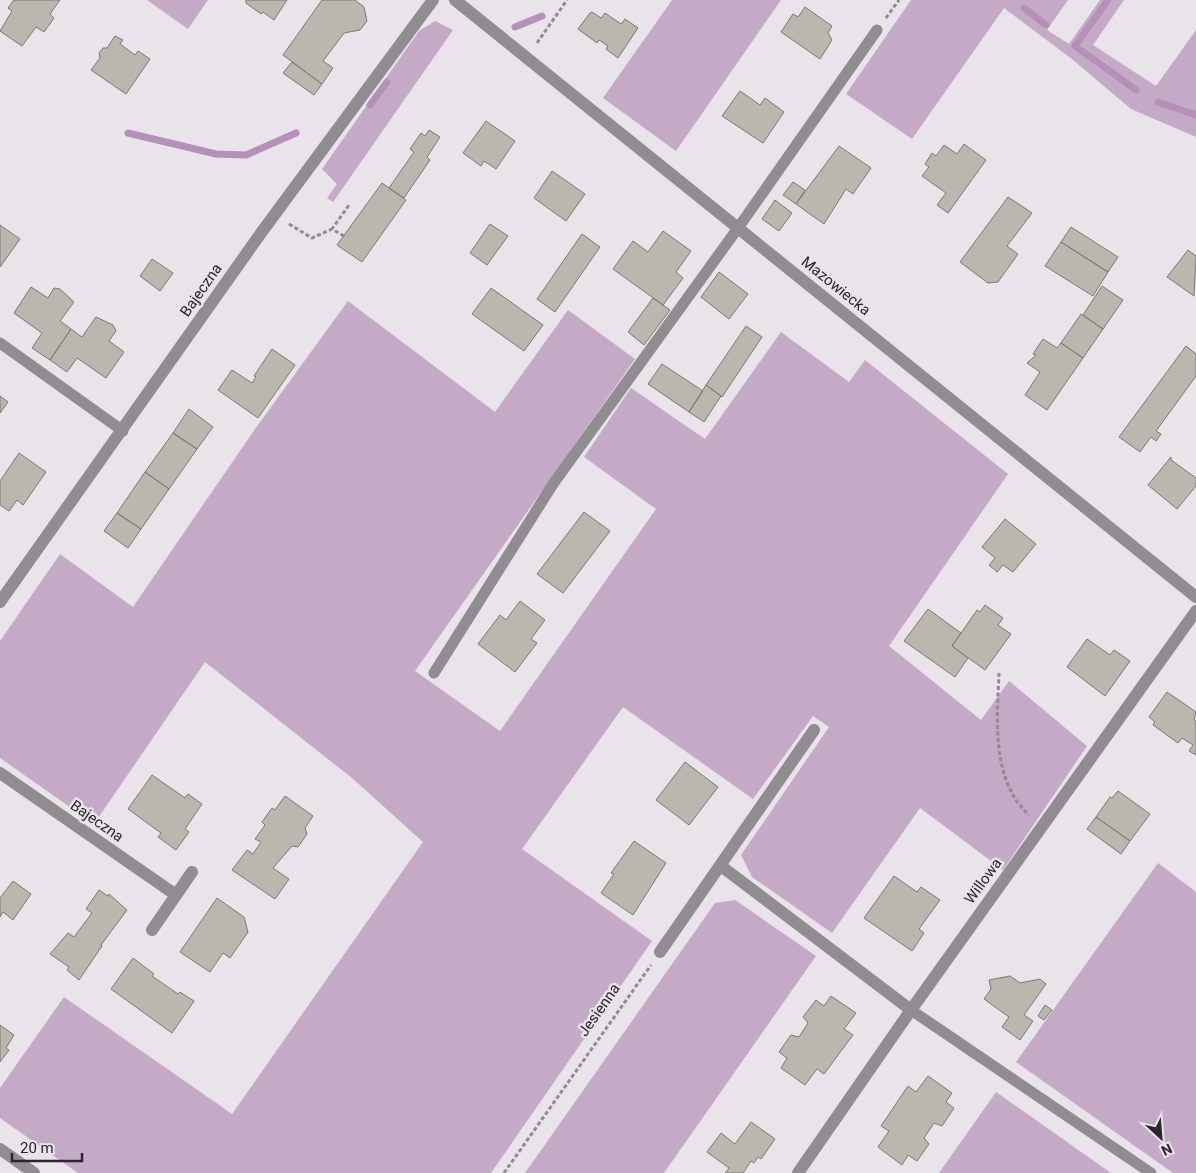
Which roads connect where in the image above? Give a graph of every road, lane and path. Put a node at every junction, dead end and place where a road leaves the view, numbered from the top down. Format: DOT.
graph roads {
  1 [pos="433,0"];
  2 [pos="455,0"];
  3 [pos="567,0"];
  4 [pos="877,30"];
  5 [pos="526,58"];
  6 [pos="349,206"];
  7 [pos="274,214"];
  8 [pos="332,228"];
  9 [pos="738,228"];
  10 [pos="344,236"];
  11 [pos="0,343"];
  12 [pos="123,431"];
  13 [pos="1196,597"];
  14 [pos="0,602"];
  15 [pos="1196,611"];
  16 [pos="434,673"];
  17 [pos="999,674"];
  18 [pos="814,730"];
  19 [pos="0,772"];
  20 [pos="1042,826"];
  21 [pos="721,866"];
  22 [pos="192,872"];
  23 [pos="176,896"];
  24 [pos="152,930"];
  25 [pos="660,952"];
  26 [pos="910,1010"];
  27 [pos="0,1149"];
  28 [pos="34,1173"];
  29 [pos="504,1173"];
  30 [pos="798,1173"];
  31 [pos="1151,1173"];
  1 -- 7 [label="street, Bajeczna"];
  2 -- 5 [label="street, Mazowiecka"];
  3 -- 5 [label="path"];
  4 -- 9 [label="lane"];
  5 -- 9 [label="street, Mazowiecka"];
  6 -- 8 [label="path"];
  7 -- 8 [label="path"];
  7 -- 12 [label="street, Bajeczna"];
  8 -- 10 [label="path"];
  9 -- 13 [label="street, Mazowiecka"];
  9 -- 16 [label="lane"];
  11 -- 12 [label="lane"];
  12 -- 14 [label="street, Bajeczna"];
  15 -- 20 [label="street, Willowa"];
  17 -- 20 [label="path"];
  18 -- 21 [label="street"];
  19 -- 23 [label="street, Bajeczna"];
  20 -- 26 [label="street, Willowa"];
  21 -- 25 [label="street"];
  21 -- 26 [label="street"];
  22 -- 23 [label="street"];
  23 -- 24 [label="street"];
  25 -- 29 [label="path, Jesienna"];
  26 -- 30 [label="street, Willowa"];
  26 -- 31 [label="lane"];
  27 -- 28 [label="street"];
}
